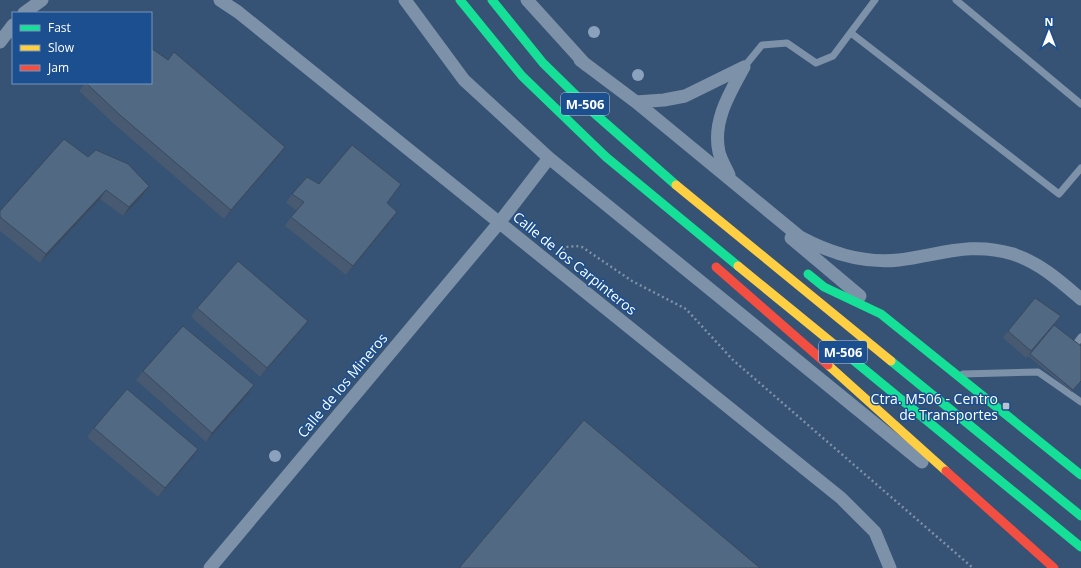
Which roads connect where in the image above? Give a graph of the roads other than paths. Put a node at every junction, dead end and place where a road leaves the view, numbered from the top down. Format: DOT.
graph roads {
  1 [pos="42,0"];
  2 [pos="220,0"];
  3 [pos="405,0"];
  4 [pos="460,0"];
  5 [pos="492,0"];
  6 [pos="527,0"];
  7 [pos="875,0"];
  8 [pos="956,0"];
  9 [pos="25,12"];
  10 [pos="12,26"];
  11 [pos="851,33"];
  12 [pos="0,42"];
  13 [pos="580,60"];
  14 [pos="744,67"];
  15 [pos="636,102"];
  16 [pos="1081,104"];
  17 [pos="606,157"];
  18 [pos="549,158"];
  19 [pos="1081,168"];
  20 [pos="731,179"];
  21 [pos="628,187"];
  22 [pos="691,196"];
  23 [pos="499,223"];
  24 [pos="749,233"];
  25 [pos="707,260"];
  26 [pos="800,268"];
  27 [pos="1081,299"];
  28 [pos="881,314"];
  29 [pos="1081,337"];
  30 [pos="1072,349"];
  31 [pos="1043,366"];
  32 [pos="1038,372"];
  33 [pos="956,374"];
  34 [pos="1081,402"];
  35 [pos="1081,476"];
  36 [pos="1081,516"];
  37 [pos="1081,547"];
  38 [pos="1050,565"];
  39 [pos="210,568"];
  40 [pos="890,568"];
  1 -- 9 [label="street"];
  2 -- 23 [label="street, Calle de los Carpinteros"];
  3 -- 18 [label="street"];
  4 -- 17 [label="highway, M-506"];
  5 -- 22 [label="highway, M-506"];
  6 -- 13 [label="street"];
  7 -- 11 [label="lane"];
  8 -- 16 [label="lane"];
  10 -- 12 [label="street"];
  11 -- 14 [label="lane"];
  11 -- 19 [label="lane"];
  13 -- 15 [label="street"];
  13 -- 28 [label="street"];
  14 -- 15 [label="street"];
  14 -- 20 [label="street"];
  15 -- 20 [label="street"];
  17 -- 21 [label="highway"];
  17 -- 37 [label="highway, M-506"];
  18 -- 23 [label="street, Calle de los Mineros"];
  18 -- 38 [label="street"];
  20 -- 27 [label="street"];
  22 -- 24 [label="highway"];
  22 -- 36 [label="highway, M-506"];
  23 -- 39 [label="street, Calle de los Mineros"];
  23 -- 40 [label="street, Calle de los Carpinteros"];
  25 -- 38 [label="highway"];
  26 -- 28 [label="highway"];
  28 -- 33 [label="highway"];
  29 -- 30 [label="lane"];
  31 -- 32 [label="lane"];
  32 -- 33 [label="lane"];
  32 -- 34 [label="lane"];
  33 -- 35 [label="highway"];
}
